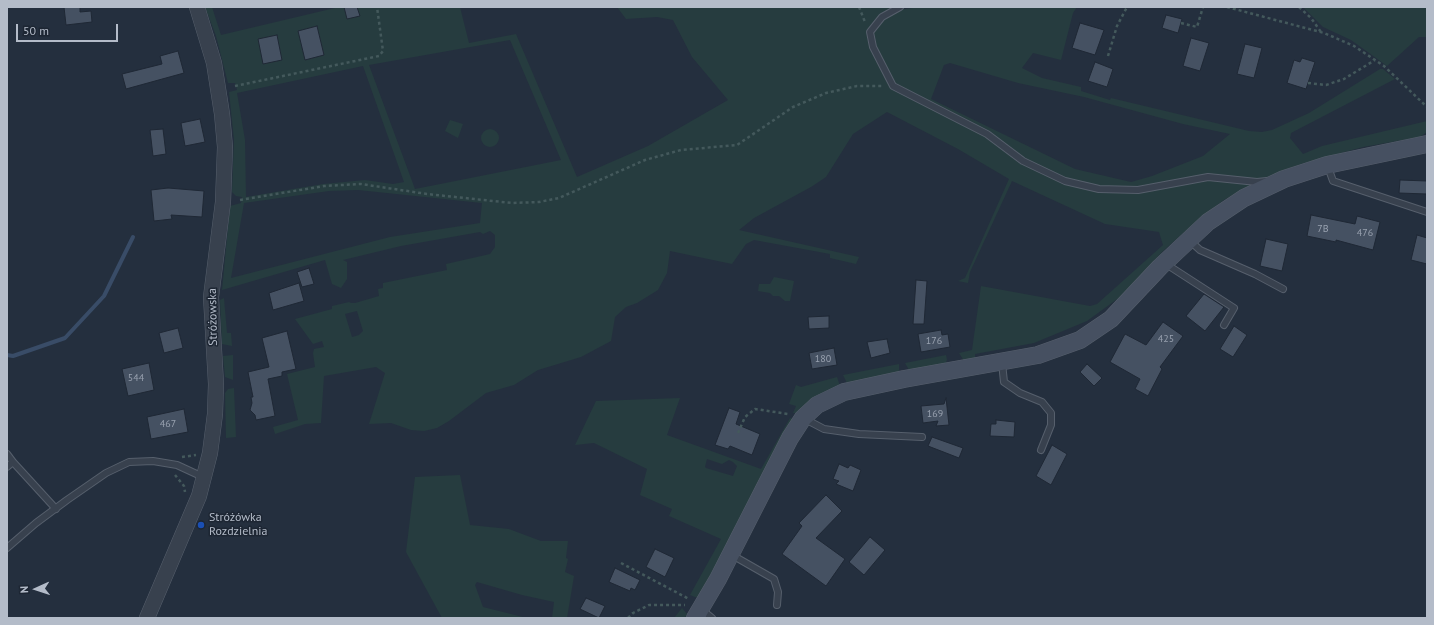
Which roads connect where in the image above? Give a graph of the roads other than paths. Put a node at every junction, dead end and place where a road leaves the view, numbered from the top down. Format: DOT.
graph roads {
  1 [pos="197,7"];
  2 [pos="900,7"];
  3 [pos="1427,144"];
  4 [pos="1328,165"];
  5 [pos="1284,179"];
  6 [pos="1427,212"];
  7 [pos="1189,240"];
  8 [pos="1164,263"];
  9 [pos="1283,289"];
  10 [pos="1224,325"];
  11 [pos="1002,362"];
  12 [pos="803,418"];
  13 [pos="922,437"];
  14 [pos="1041,450"];
  15 [pos="7,454"];
  16 [pos="13,462"];
  17 [pos="7,467"];
  18 [pos="205,477"];
  19 [pos="56,508"];
  20 [pos="7,548"];
  21 [pos="730,554"];
  22 [pos="777,605"];
  23 [pos="703,615"];
  24 [pos="147,618"];
  1 -- 18 [label="street, Stróżowska"];
  2 -- 5 [label="lane"];
  3 -- 4 [label="main road"];
  4 -- 5 [label="main road"];
  4 -- 6 [label="lane"];
  5 -- 7 [label="main road"];
  7 -- 8 [label="main road"];
  7 -- 9 [label="lane"];
  8 -- 10 [label="lane"];
  8 -- 11 [label="main road"];
  11 -- 12 [label="main road"];
  11 -- 14 [label="lane"];
  12 -- 13 [label="lane"];
  12 -- 21 [label="main road"];
  15 -- 16 [label="lane"];
  16 -- 17 [label="lane"];
  16 -- 19 [label="lane"];
  18 -- 19 [label="lane"];
  18 -- 24 [label="street, Stróżowska"];
  19 -- 20 [label="lane"];
  21 -- 22 [label="lane"];
  21 -- 23 [label="main road"];
}
